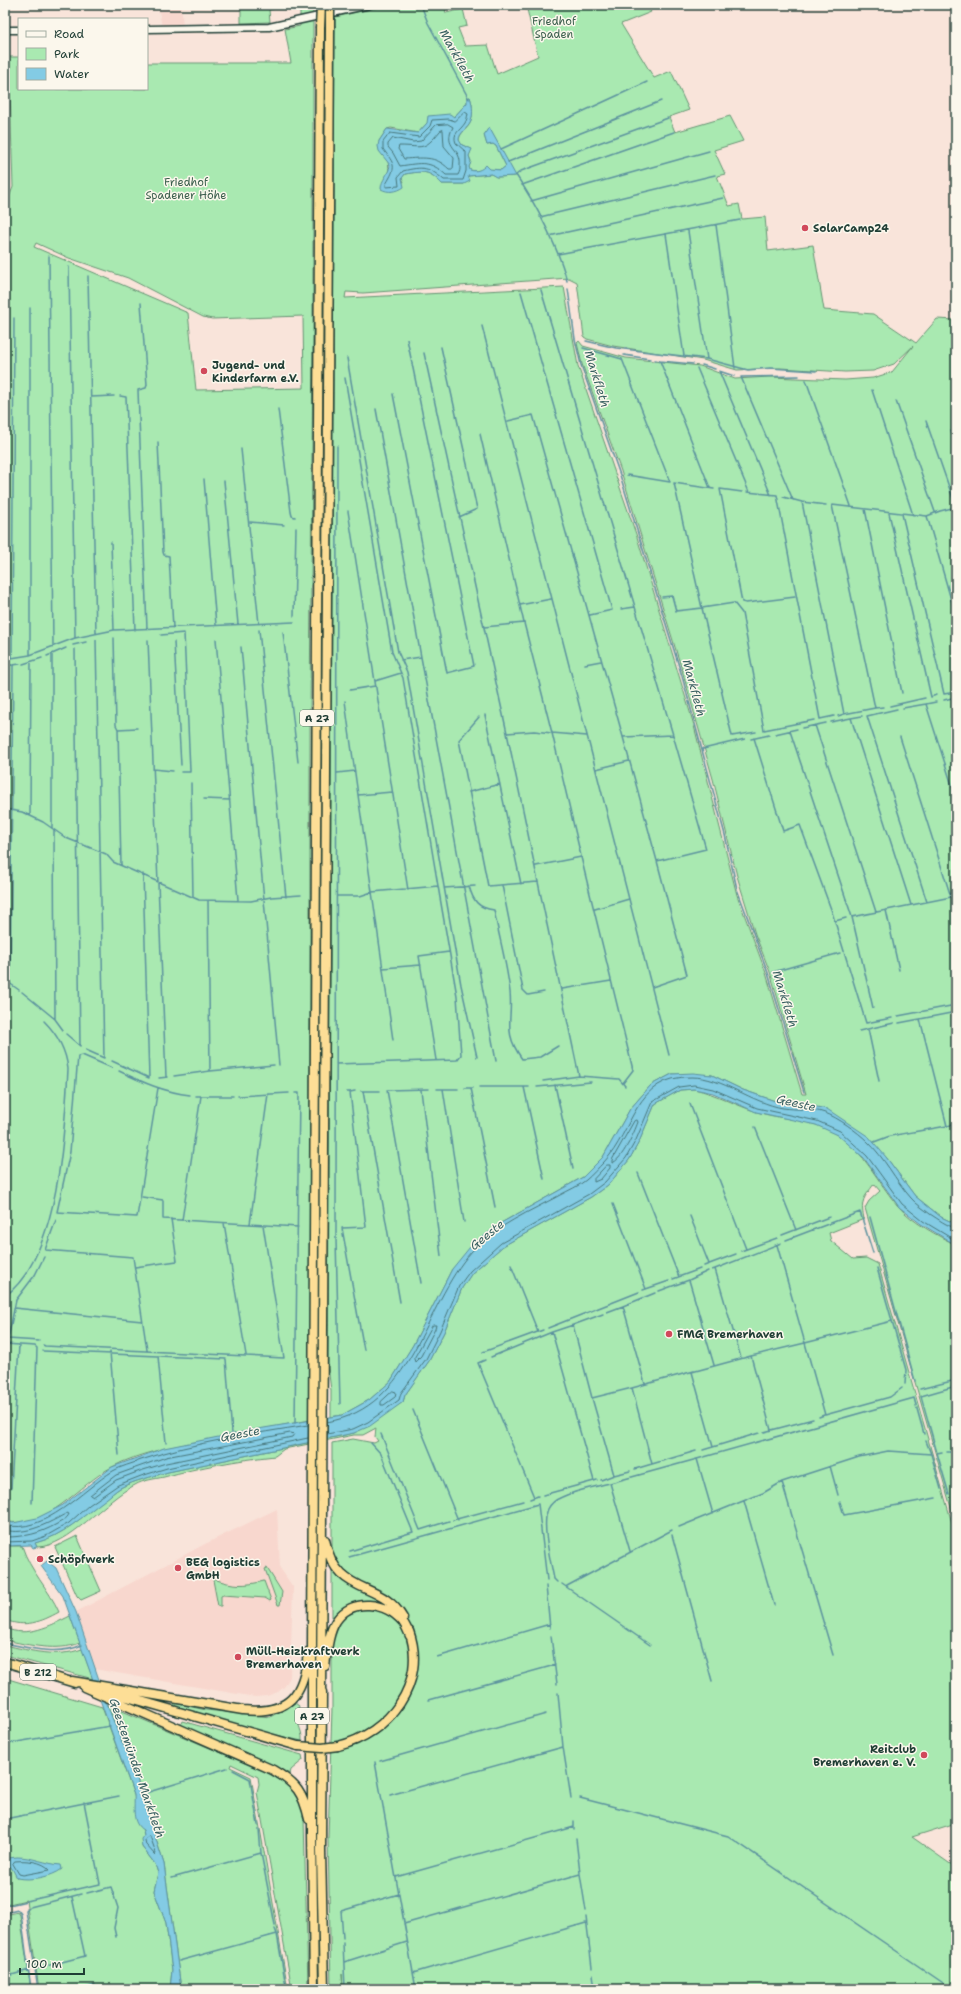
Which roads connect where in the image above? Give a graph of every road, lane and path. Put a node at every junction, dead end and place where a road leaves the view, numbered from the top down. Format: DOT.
graph roads {
  1 [pos="321,5"];
  2 [pos="330,5"];
  3 [pos="369,5"];
  4 [pos="148,29"];
  5 [pos="5,30"];
  6 [pos="18,30"];
  7 [pos="318,1408"];
  8 [pos="322,1523"];
  9 [pos="313,1598"];
  10 [pos="410,1636"];
  11 [pos="5,1662"];
  12 [pos="108,1693"];
  13 [pos="321,1697"];
  14 [pos="312,1834"];
  15 [pos="314,1989"];
  16 [pos="324,1989"];
  1 -- 7 [label="highway, A 27, bridge"];
  2 -- 7 [label="highway, A 27, bridge"];
  3 -- 4 [label="street"];
  5 -- 6 [label="street"];
  7 -- 8 [label="highway, A 27"];
  7 -- 9 [label="highway, A 27"];
  8 -- 10 [label="highway"];
  8 -- 13 [label="highway, A 27"];
  9 -- 12 [label="highway"];
  9 -- 14 [label="highway, A 27"];
  10 -- 12 [label="highway, bridge"];
  10 -- 13 [label="highway"];
  11 -- 12 [label="highway, B 212"];
  12 -- 14 [label="highway"];
  13 -- 16 [label="highway, A 27"];
  14 -- 15 [label="highway, A 27"];
}
